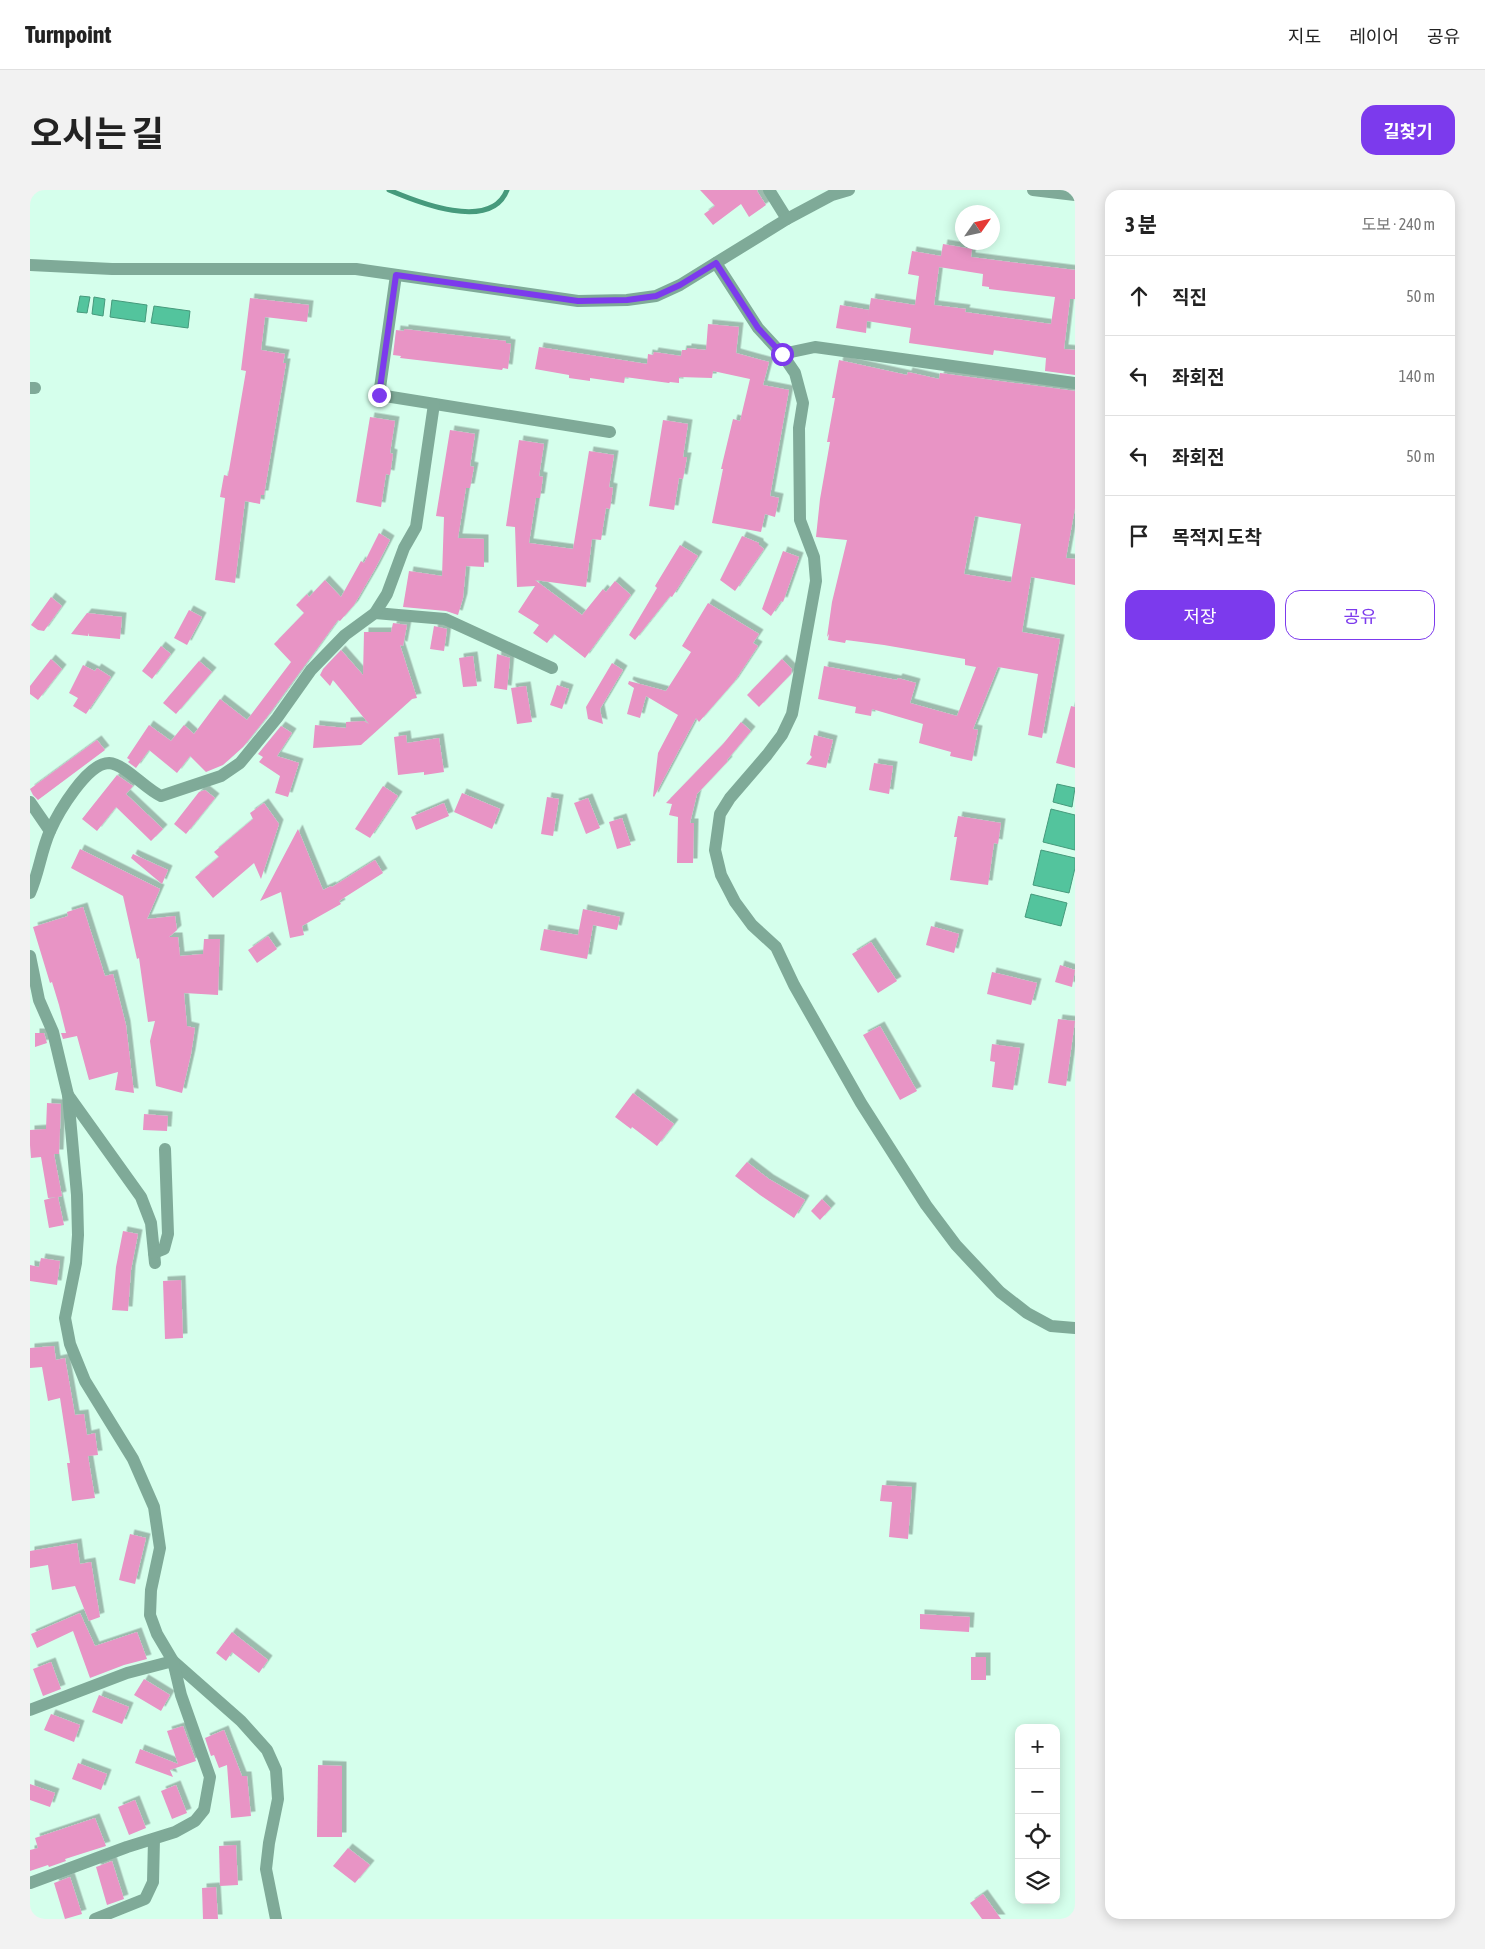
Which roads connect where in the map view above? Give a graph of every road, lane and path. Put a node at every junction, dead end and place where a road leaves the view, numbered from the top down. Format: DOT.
graph roads {
  1 [pos="769,190"];
  2 [pos="846,190"];
  3 [pos="1033,190"];
  4 [pos="1074,194"];
  5 [pos="787,219"];
  6 [pos="716,263"];
  7 [pos="30,265"];
  8 [pos="396,275"];
  9 [pos="782,354"];
  10 [pos="1075,383"];
  11 [pos="434,404"];
  12 [pos="610,432"];
  13 [pos="375,612"];
  14 [pos="552,668"];
  15 [pos="30,802"];
  16 [pos="50,831"];
  17 [pos="30,893"];
  18 [pos="30,956"];
  19 [pos="34,1001"];
  20 [pos="68,1095"];
  21 [pos="165,1148"];
  22 [pos="1075,1328"];
  23 [pos="173,1661"];
  24 [pos="30,1710"];
  25 [pos="154,1839"];
  26 [pos="30,1883"];
  27 [pos="95,1919"];
  28 [pos="276,1919"];
  1 -- 5 [label="street"];
  2 -- 5 [label="street"];
  3 -- 4 [label="street"];
  5 -- 6 [label="street"];
  6 -- 8 [label="street"];
  6 -- 9 [label="street"];
  7 -- 8 [label="street"];
  8 -- 11 [label="street"];
  9 -- 10 [label="street"];
  9 -- 22 [label="street"];
  11 -- 12 [label="street"];
  11 -- 13 [label="street"];
  13 -- 14 [label="street"];
  13 -- 16 [label="street"];
  15 -- 16 [label="street"];
  16 -- 17 [label="street"];
  18 -- 19 [label="street"];
  19 -- 20 [label="street"];
  20 -- 21 [label="street"];
  20 -- 23 [label="street"];
  23 -- 24 [label="street"];
  23 -- 25 [label="street"];
  23 -- 28 [label="street"];
  25 -- 26 [label="street"];
  25 -- 27 [label="street"];
}
